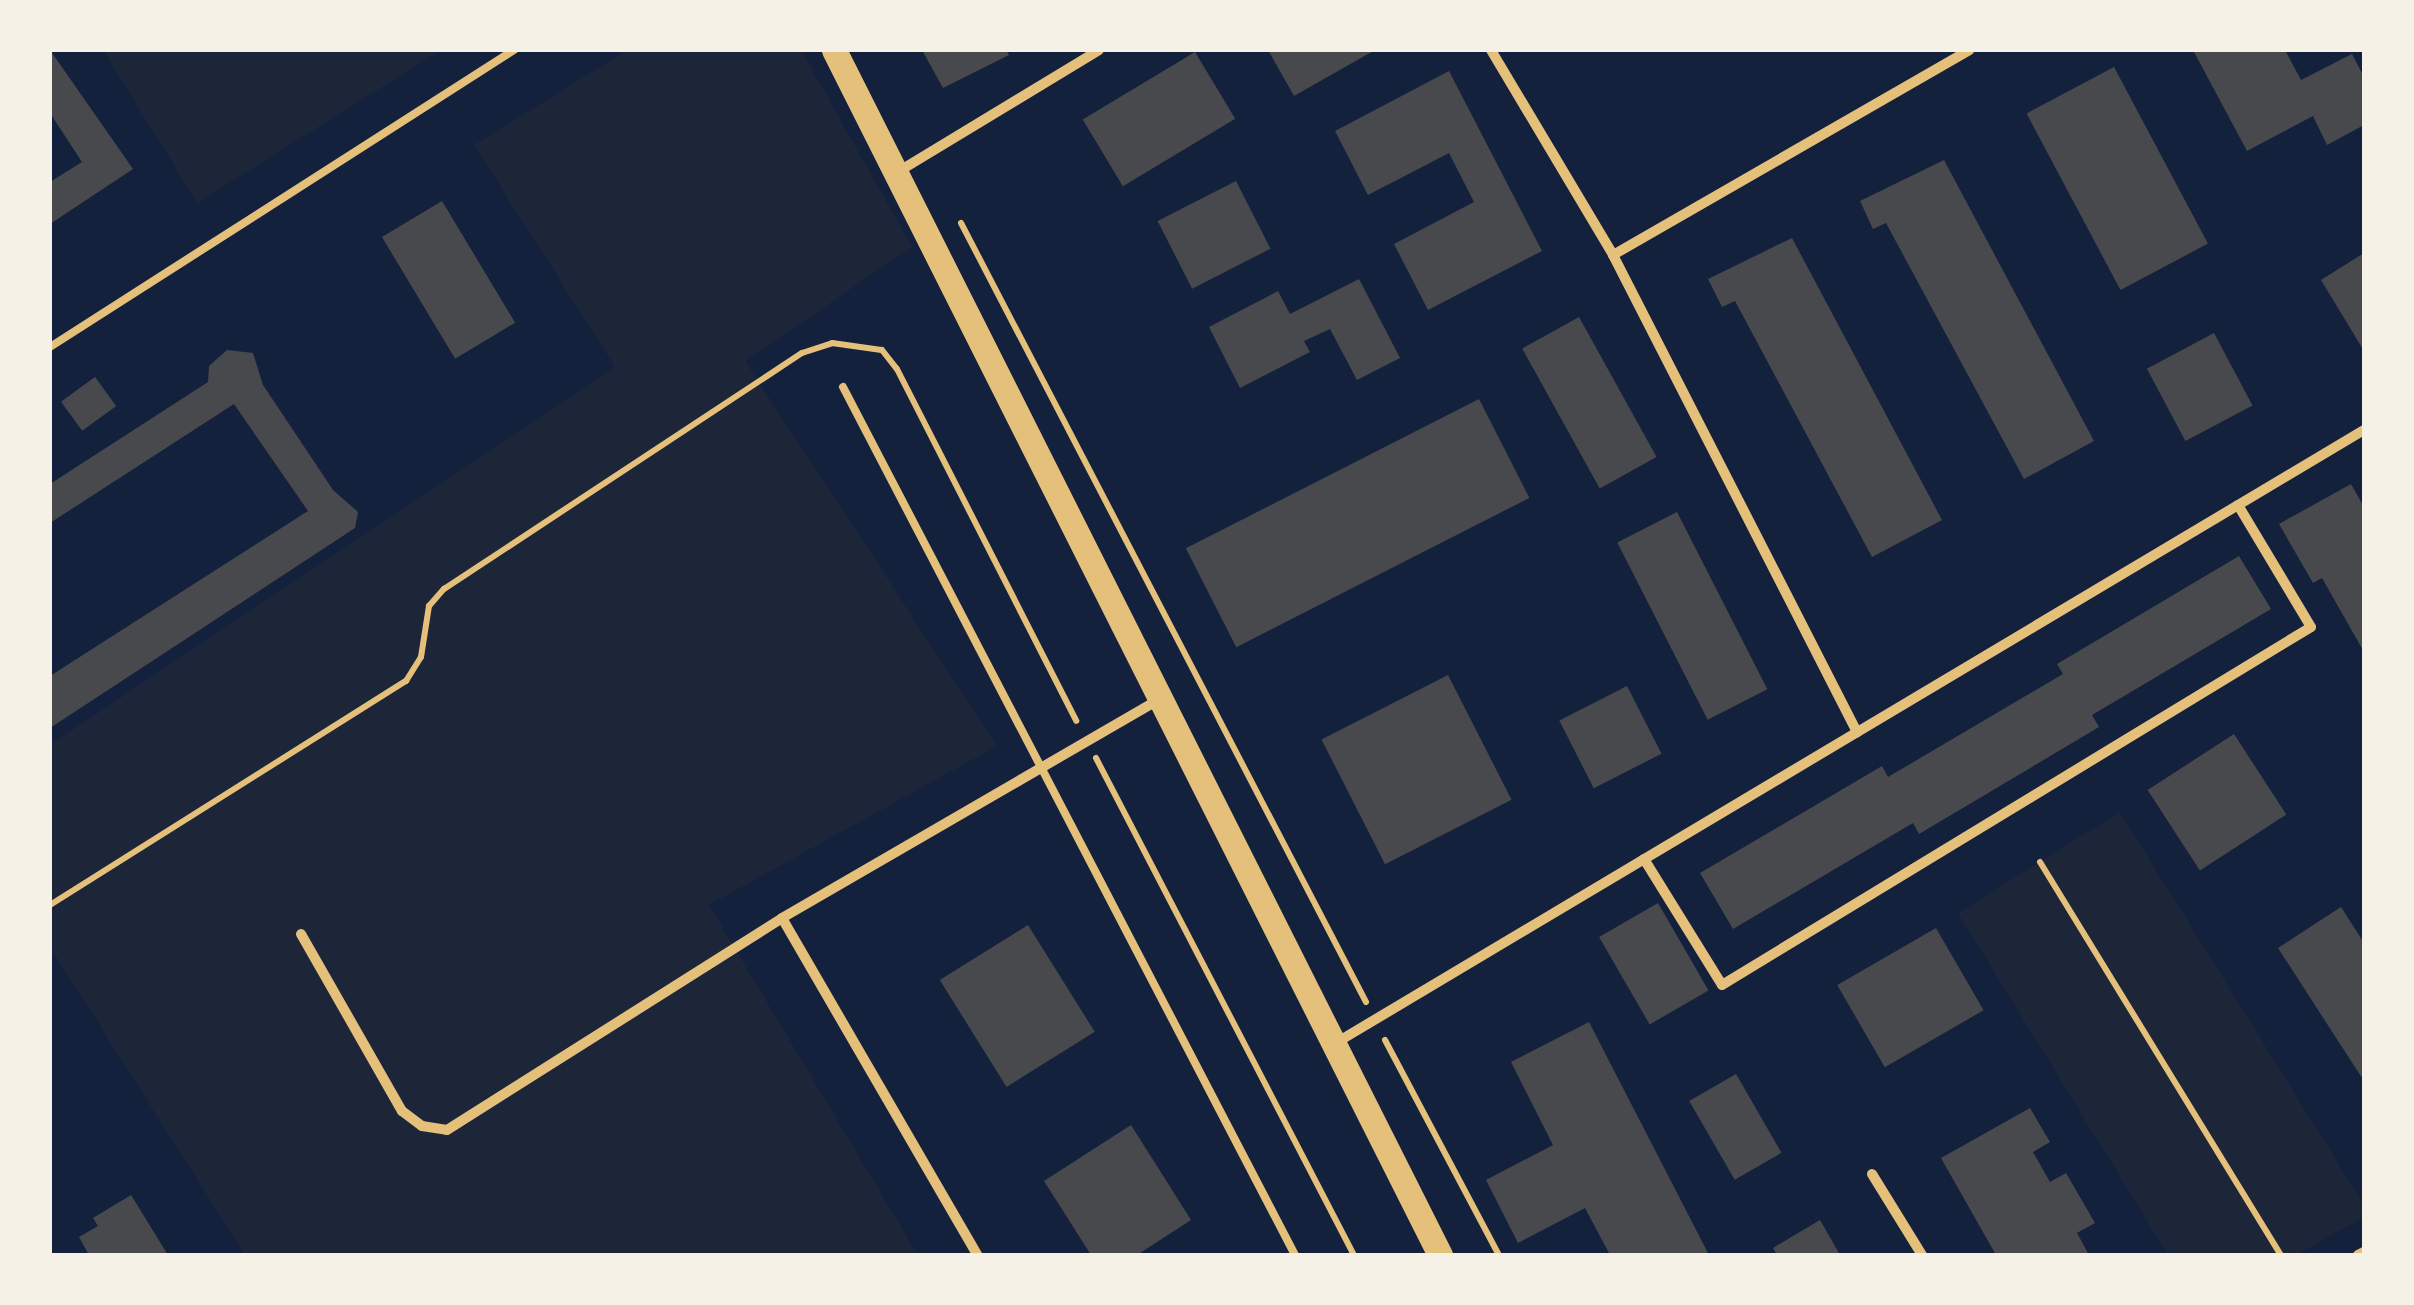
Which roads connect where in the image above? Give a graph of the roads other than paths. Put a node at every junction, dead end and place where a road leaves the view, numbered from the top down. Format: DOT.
graph roads {
  1 [pos="514,50"];
  2 [pos="834,50"];
  3 [pos="1099,50"];
  4 [pos="1490,50"];
  5 [pos="1969,50"];
  6 [pos="896,173"];
  7 [pos="1612,255"];
  8 [pos="50,347"];
  9 [pos="843,386"];
  10 [pos="2364,430"];
  11 [pos="2238,505"];
  12 [pos="1164,696"];
  13 [pos="1858,732"];
  14 [pos="1046,765"];
  15 [pos="1644,859"];
  16 [pos="782,918"];
  17 [pos="300,934"];
  18 [pos="1331,1046"];
  19 [pos="1872,1174"];
  20 [pos="976,1255"];
  21 [pos="1295,1255"];
  22 [pos="1440,1255"];
  23 [pos="1922,1255"];
  1 -- 8 [label="lane"];
  2 -- 6 [label="main road"];
  3 -- 6 [label="street"];
  4 -- 7 [label="street"];
  5 -- 7 [label="street"];
  6 -- 12 [label="main road"];
  7 -- 13 [label="street"];
  9 -- 14 [label="lane"];
  10 -- 11 [label="street"];
  11 -- 13 [label="street"];
  11 -- 15 [label="street"];
  12 -- 14 [label="street"];
  12 -- 18 [label="main road"];
  13 -- 15 [label="street"];
  14 -- 16 [label="street"];
  14 -- 21 [label="lane"];
  15 -- 18 [label="street"];
  16 -- 17 [label="street"];
  16 -- 20 [label="street"];
  18 -- 22 [label="main road"];
  19 -- 23 [label="street"];
}
